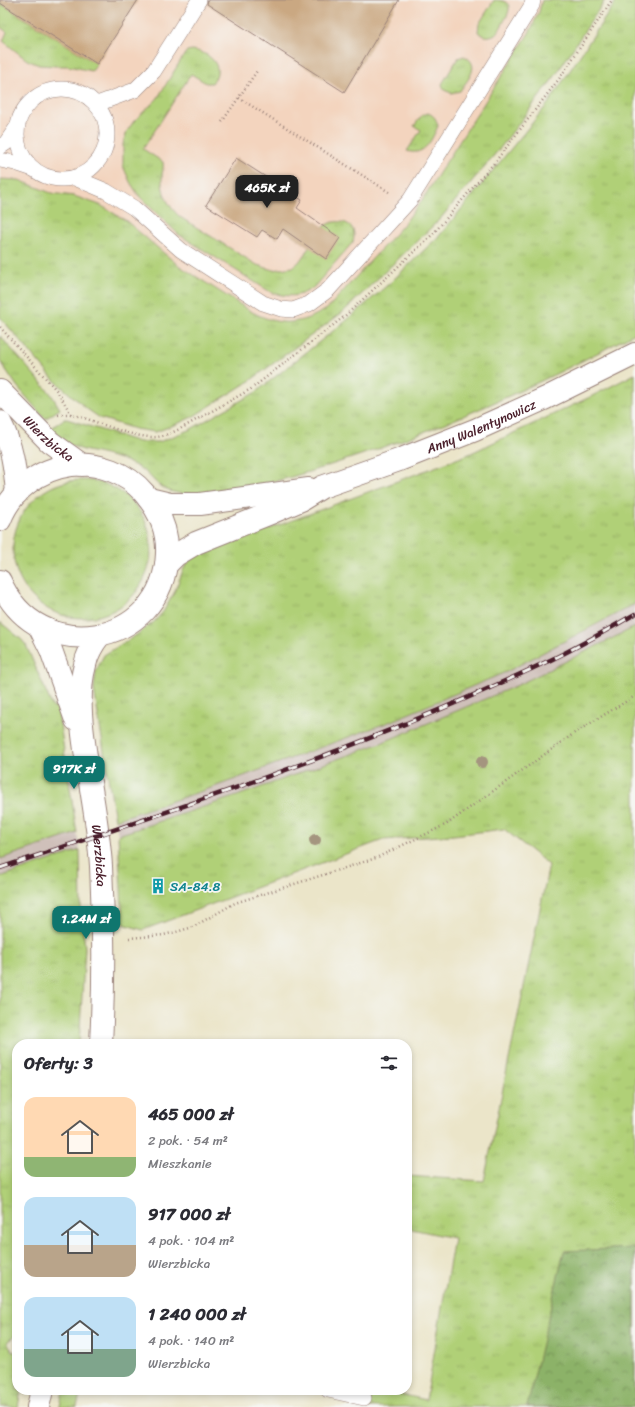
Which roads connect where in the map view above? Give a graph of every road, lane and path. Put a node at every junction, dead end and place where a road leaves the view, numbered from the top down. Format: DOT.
graph roads {
  1 [pos="199,0"];
  2 [pos="533,0"];
  3 [pos="257,71"];
  4 [pos="238,98"];
  5 [pos="97,104"];
  6 [pos="222,122"];
  7 [pos="17,127"];
  8 [pos="0,147"];
  9 [pos="0,160"];
  10 [pos="33,169"];
  11 [pos="75,178"];
  12 [pos="406,203"];
  13 [pos="0,327"];
  14 [pos="635,354"];
  15 [pos="0,391"];
  16 [pos="71,414"];
  17 [pos="0,422"];
  18 [pos="82,465"];
  19 [pos="322,487"];
  20 [pos="17,493"];
  21 [pos="149,498"];
  22 [pos="0,520"];
  23 [pos="166,565"];
  24 [pos="1,587"];
  25 [pos="39,626"];
  26 [pos="100,635"];
  27 [pos="635,696"];
  28 [pos="83,740"];
  29 [pos="103,938"];
  30 [pos="101,1039"];
  31 [pos="41,1395"];
  32 [pos="350,1395"];
  33 [pos="364,1398"];
  34 [pos="38,1407"];
  1 -- 5 [label="lane"];
  2 -- 12 [label="lane"];
  3 -- 4 [label="path"];
  4 -- 6 [label="path"];
  4 -- 12 [label="path"];
  5 -- 7 [label="lane"];
  5 -- 11 [label="lane"];
  7 -- 8 [label="lane"];
  7 -- 10 [label="lane"];
  9 -- 10 [label="lane"];
  10 -- 11 [label="lane"];
  11 -- 12 [label="lane"];
  13 -- 16 [label="path"];
  14 -- 19 [label="main road, Anny Walentynowicz"];
  15 -- 18 [label="main road, Wierzbicka"];
  17 -- 20 [label="main road, Wierzbicka"];
  18 -- 20 [label="main road"];
  18 -- 21 [label="main road"];
  19 -- 21 [label="main road, Anny Walentynowicz"];
  19 -- 23 [label="main road, Anny Walentynowicz"];
  20 -- 22 [label="main road"];
  21 -- 23 [label="main road"];
  23 -- 26 [label="main road"];
  24 -- 25 [label="main road"];
  25 -- 26 [label="main road"];
  25 -- 28 [label="main road, Wierzbicka"];
  26 -- 28 [label="main road, Wierzbicka"];
  27 -- 29 [label="path"];
  28 -- 29 [label="main road, Wierzbicka"];
  29 -- 30 [label="main road, Wierzbicka"];
  31 -- 34 [label="main road"];
  32 -- 33 [label="lane"];
}
